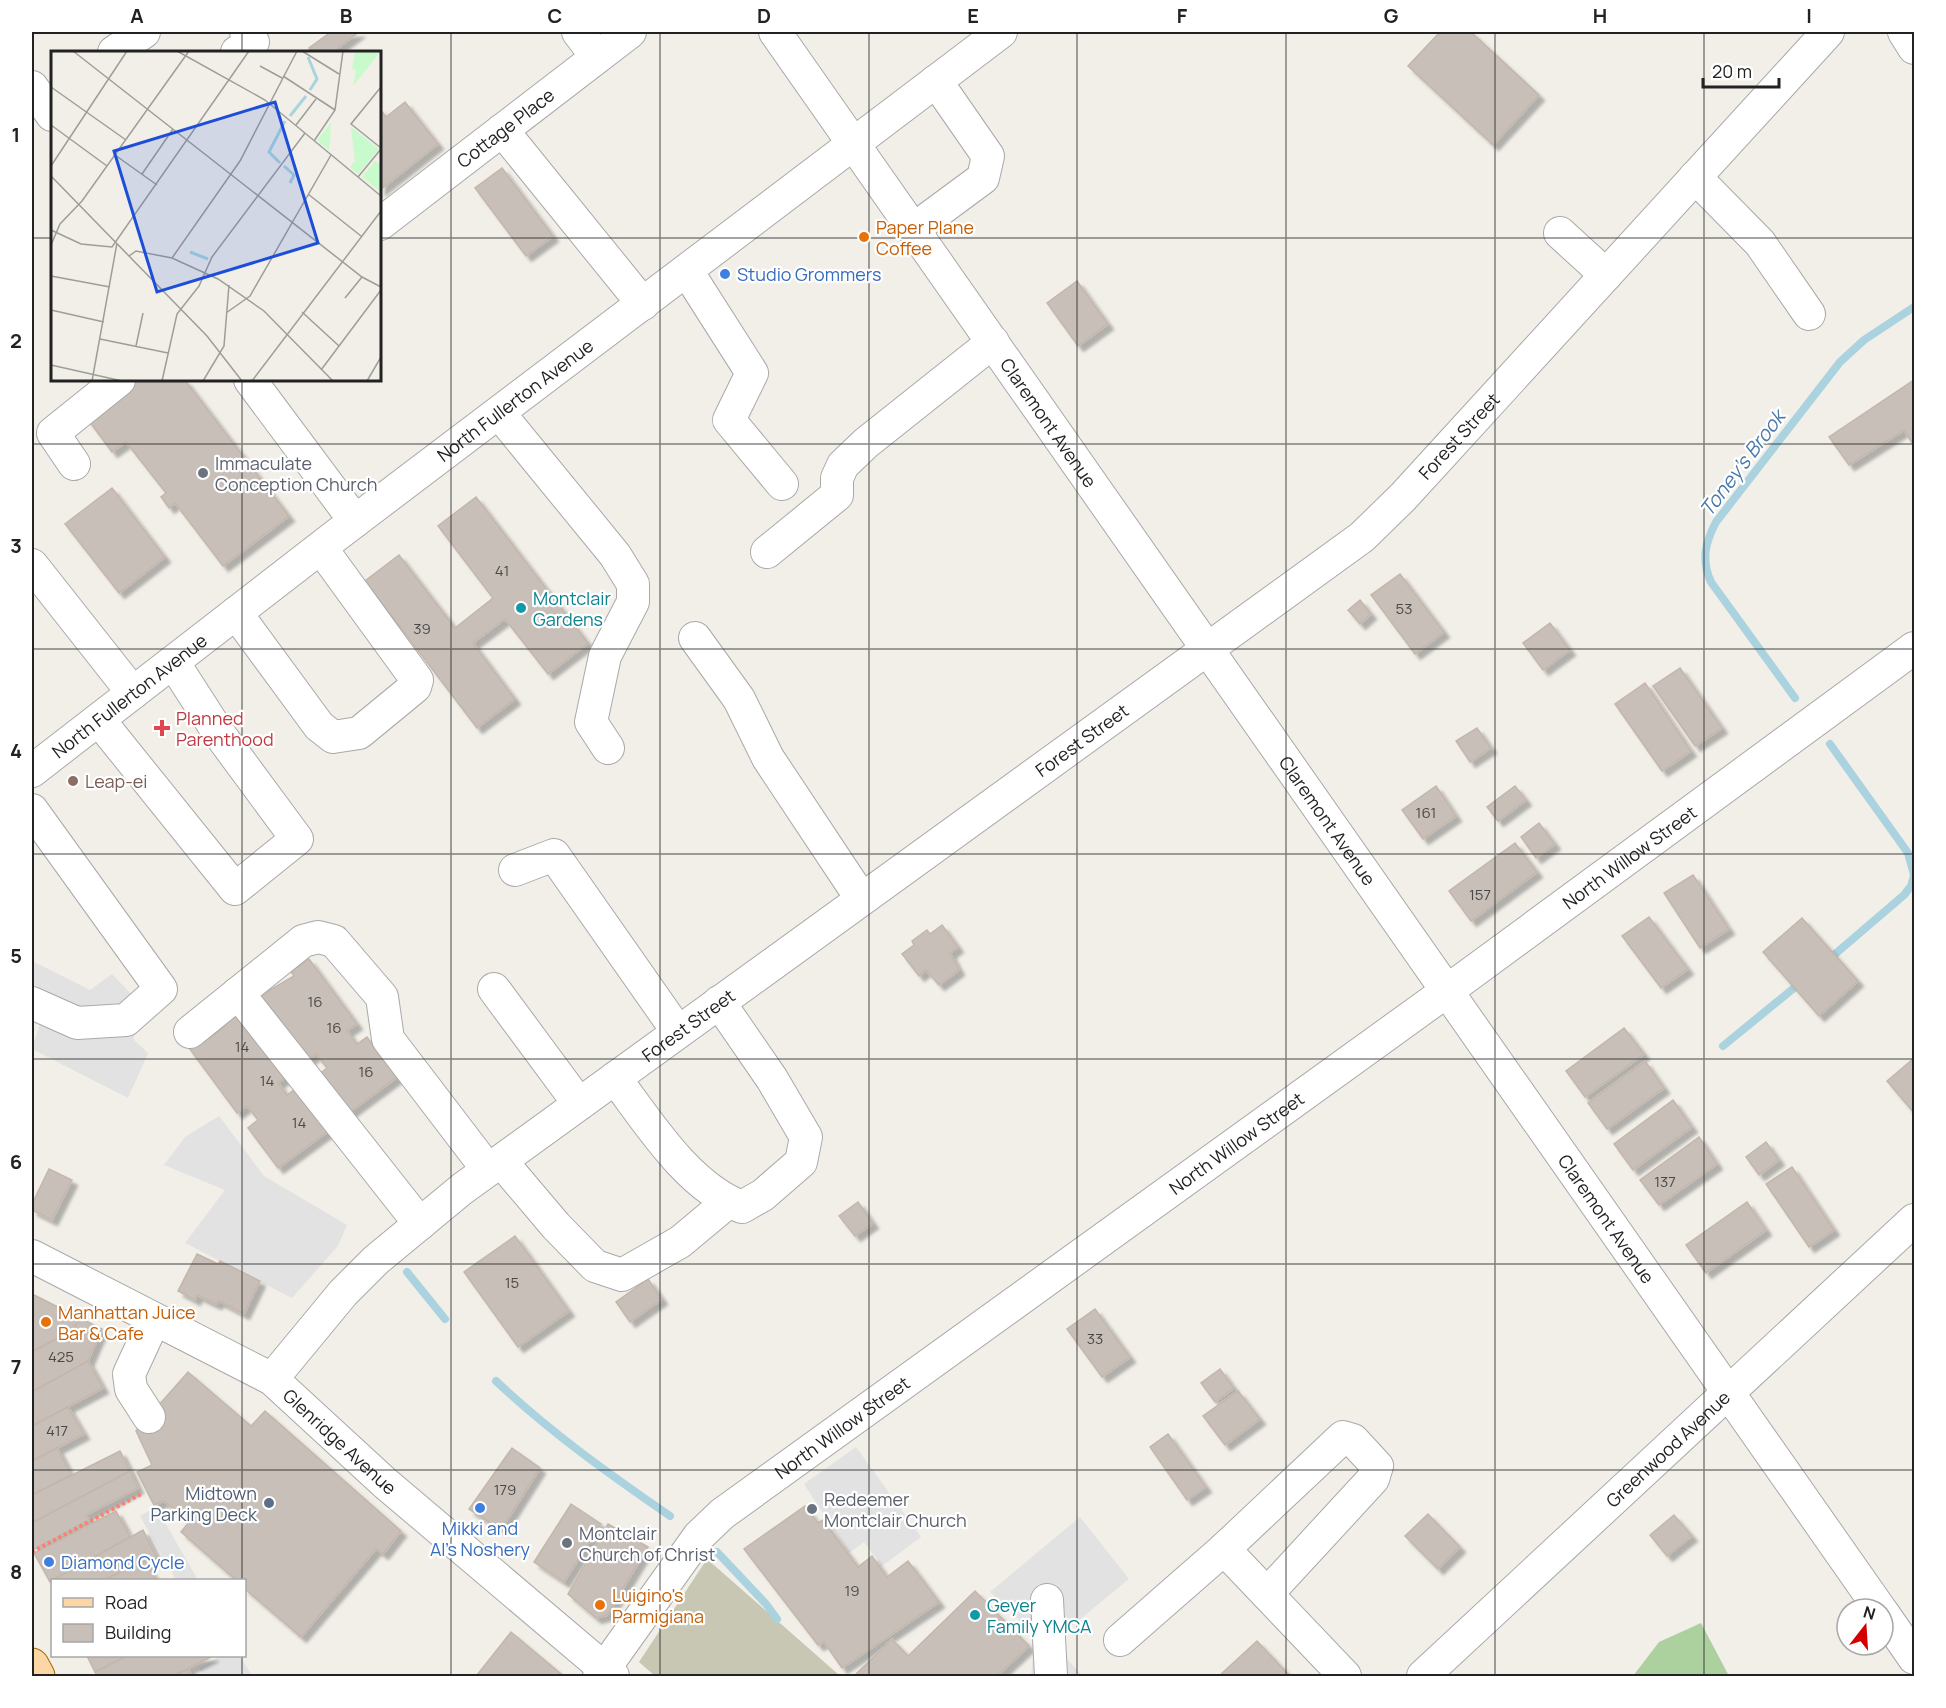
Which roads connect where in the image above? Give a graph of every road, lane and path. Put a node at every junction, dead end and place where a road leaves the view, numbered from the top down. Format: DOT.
graph roads {
  1 [pos="144,32"];
  2 [pos="246,32"];
  3 [pos="578,32"];
  4 [pos="630,32"];
  5 [pos="775,32"];
  6 [pos="1000,32"];
  7 [pos="1828,32"];
  8 [pos="1904,32"];
  9 [pos="1914,48"];
  10 [pos="116,51"];
  11 [pos="239,51"];
  12 [pos="597,57"];
  13 [pos="936,81"];
  14 [pos="32,87"];
  15 [pos="51,114"];
  16 [pos="502,130"];
  17 [pos="855,144"];
  18 [pos="1695,177"];
  19 [pos="381,223"];
  20 [pos="915,229"];
  21 [pos="1560,233"];
  22 [pos="687,271"];
  23 [pos="1606,275"];
  24 [pos="643,304"];
  25 [pos="1809,314"];
  26 [pos="993,342"];
  27 [pos="118,381"];
  28 [pos="251,381"];
  29 [pos="499,413"];
  30 [pos="74,464"];
  31 [pos="782,484"];
  32 [pos="356,521"];
  33 [pos="321,548"];
  34 [pos="767,552"];
  35 [pos="32,565"];
  36 [pos="236,613"];
  37 [pos="695,638"];
  38 [pos="1206,648"];
  39 [pos="1914,648"];
  40 [pos="173,662"];
  41 [pos="133,693"];
  42 [pos="99,720"];
  43 [pos="608,748"];
  44 [pos="32,771"];
  45 [pos="32,810"];
  46 [pos="515,870"];
  47 [pos="861,898"];
  48 [pos="494,989"];
  49 [pos="1447,991"];
  50 [pos="238,993"];
  51 [pos="719,1002"];
  52 [pos="32,1003"];
  53 [pos="190,1032"];
  54 [pos="678,1032"];
  55 [pos="615,1078"];
  56 [pos="579,1104"];
  57 [pos="494,1165"];
  58 [pos="728,1202"];
  59 [pos="1914,1220"];
  60 [pos="420,1224"];
  61 [pos="32,1256"];
  62 [pos="154,1320"];
  63 [pos="272,1379"];
  64 [pos="1730,1390"];
  65 [pos="155,1409"];
  66 [pos="143,1493"];
  67 [pos="1224,1549"];
  68 [pos="32,1552"];
  69 [pos="1267,1594"];
  70 [pos="1872,1597"];
  71 [pos="1047,1600"];
  72 [pos="1895,1630"];
  73 [pos="1120,1640"];
  74 [pos="1914,1658"];
  75 [pos="32,1665"];
  76 [pos="606,1674"];
  77 [pos="38,1677"];
  78 [pos="1051,1677"];
  79 [pos="1345,1677"];
  80 [pos="1423,1677"];
  1 -- 10 [label="street"];
  2 -- 11 [label="street"];
  3 -- 12 [label="street"];
  4 -- 12 [label="street, Cottage Place"];
  5 -- 17 [label="street, Claremont Avenue"];
  6 -- 13 [label="street, North Fullerton Avenue"];
  7 -- 18 [label="street, Forest Street"];
  8 -- 9 [label="street"];
  12 -- 16 [label="street, Cottage Place"];
  13 -- 17 [label="street, North Fullerton Avenue"];
  13 -- 20 [label="street"];
  14 -- 15 [label="street"];
  16 -- 19 [label="street, Cottage Place"];
  16 -- 24 [label="street"];
  17 -- 20 [label="street, Claremont Avenue"];
  17 -- 22 [label="street, North Fullerton Avenue"];
  18 -- 23 [label="street, Forest Street"];
  18 -- 25 [label="street"];
  20 -- 26 [label="street, Claremont Avenue"];
  21 -- 23 [label="street"];
  22 -- 24 [label="street, North Fullerton Avenue"];
  22 -- 31 [label="street"];
  23 -- 38 [label="street, Forest Street"];
  24 -- 29 [label="street, North Fullerton Avenue"];
  26 -- 34 [label="street"];
  26 -- 38 [label="street, Claremont Avenue"];
  27 -- 30 [label="street"];
  28 -- 32 [label="street"];
  29 -- 32 [label="street, North Fullerton Avenue"];
  29 -- 43 [label="street"];
  32 -- 33 [label="street, North Fullerton Avenue"];
  33 -- 36 [label="street, North Fullerton Avenue"];
  33 -- 36 [label="street"];
  35 -- 41 [label="street"];
  36 -- 40 [label="street, North Fullerton Avenue"];
  37 -- 47 [label="street"];
  38 -- 47 [label="street, Forest Street"];
  38 -- 49 [label="street, Claremont Avenue"];
  39 -- 49 [label="street, North Willow Street"];
  40 -- 41 [label="street, North Fullerton Avenue"];
  40 -- 42 [label="street"];
  41 -- 42 [label="street, North Fullerton Avenue"];
  42 -- 44 [label="street, North Fullerton Avenue"];
  45 -- 52 [label="street"];
  46 -- 54 [label="street"];
  47 -- 51 [label="street, Forest Street"];
  48 -- 56 [label="street"];
  49 -- 64 [label="street, Claremont Avenue"];
  49 -- 76 [label="street, North Willow Street"];
  50 -- 53 [label="street"];
  50 -- 57 [label="street"];
  50 -- 60 [label="street"];
  51 -- 54 [label="street, Forest Street"];
  51 -- 58 [label="street"];
  54 -- 55 [label="street, Forest Street"];
  55 -- 56 [label="street, Forest Street"];
  55 -- 58 [label="street"];
  56 -- 57 [label="street, Forest Street"];
  57 -- 58 [label="street"];
  57 -- 60 [label="street, Forest Street"];
  59 -- 64 [label="street, Greenwood Avenue"];
  60 -- 63 [label="street, Forest Street"];
  61 -- 62 [label="street, Glenridge Avenue"];
  62 -- 63 [label="street, Glenridge Avenue"];
  62 -- 65 [label="street"];
  63 -- 76 [label="street, Glenridge Avenue"];
  64 -- 70 [label="street, Claremont Avenue"];
  64 -- 80 [label="street, Greenwood Avenue"];
  66 -- 68 [label="path"];
  67 -- 69 [label="street"];
  67 -- 69 [label="street"];
  67 -- 73 [label="street"];
  69 -- 79 [label="street"];
  71 -- 78 [label="street"];
  72 -- 74 [label="street"];
  75 -- 77 [label="main road"];
}
